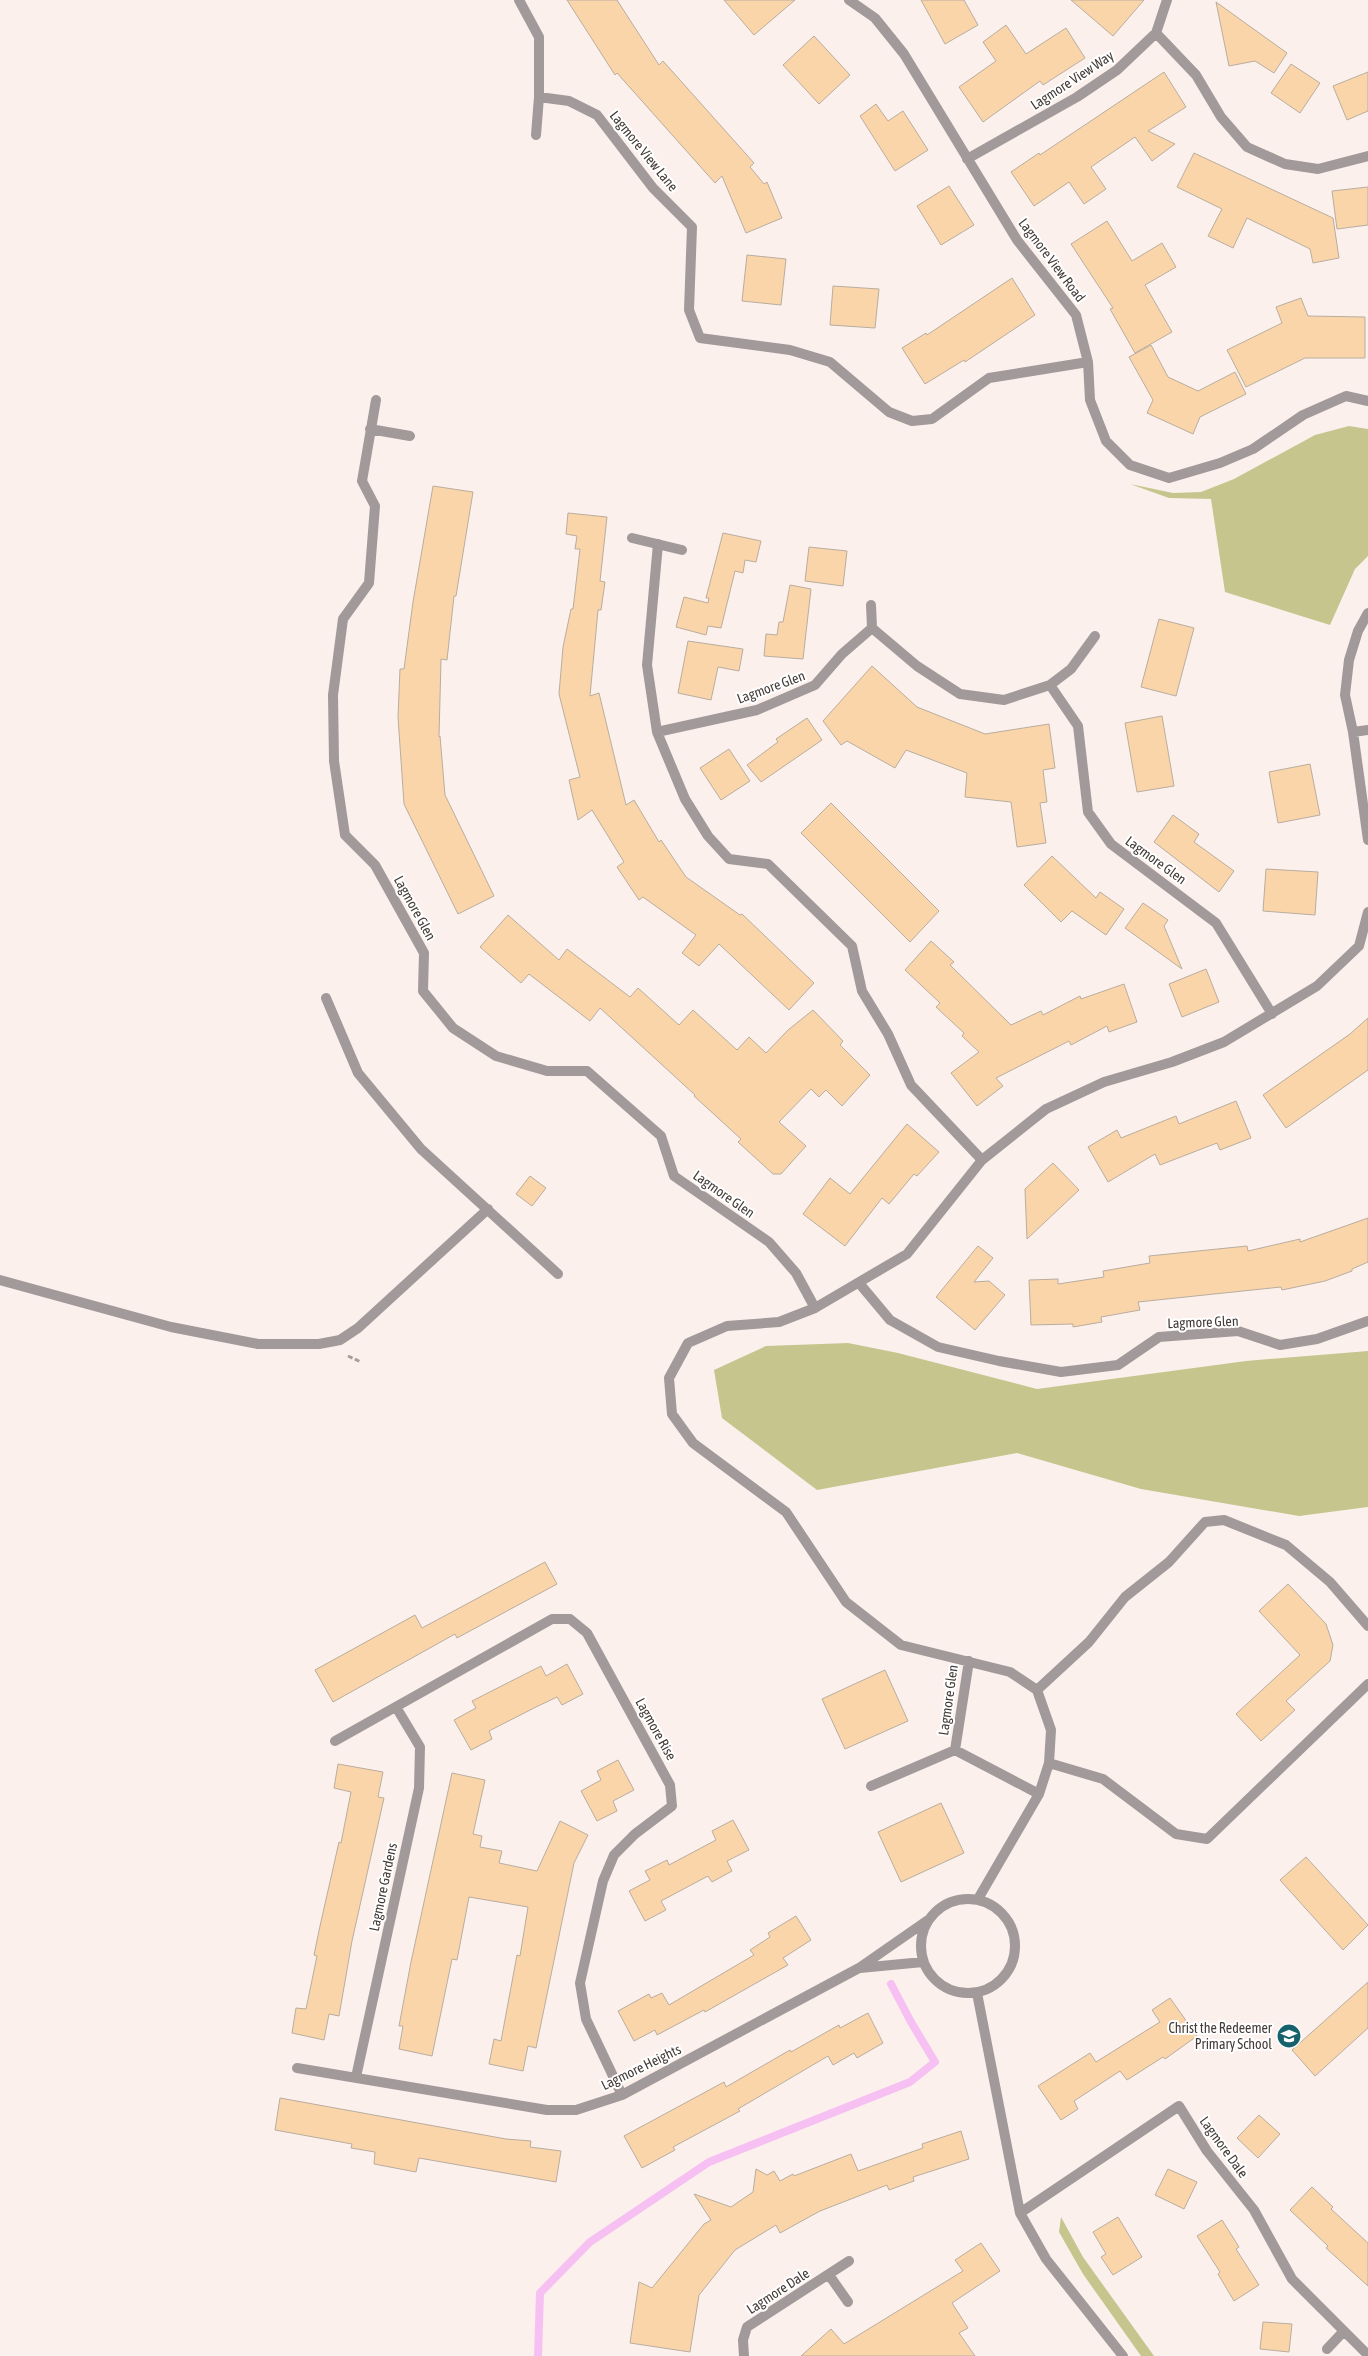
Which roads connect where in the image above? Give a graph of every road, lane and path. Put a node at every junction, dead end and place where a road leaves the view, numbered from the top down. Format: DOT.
graph roads {
  1 [pos="518,0"];
  2 [pos="849,0"];
  3 [pos="1167,0"];
  4 [pos="1156,33"];
  5 [pos="539,97"];
  6 [pos="536,135"];
  7 [pos="1368,156"];
  8 [pos="967,159"];
  9 [pos="1088,362"];
  10 [pos="376,400"];
  11 [pos="1368,401"];
  12 [pos="370,429"];
  13 [pos="410,436"];
  14 [pos="632,538"];
  15 [pos="658,544"];
  16 [pos="682,550"];
  17 [pos="871,604"];
  18 [pos="1368,612"];
  19 [pos="872,628"];
  20 [pos="1095,636"];
  21 [pos="1050,685"];
  22 [pos="1368,730"];
  23 [pos="657,732"];
  24 [pos="1353,732"];
  25 [pos="1368,840"];
  26 [pos="1368,912"];
  27 [pos="326,998"];
  28 [pos="1272,1014"];
  29 [pos="982,1160"];
  30 [pos="488,1209"];
  31 [pos="558,1274"];
  32 [pos="0,1280"];
  33 [pos="859,1283"];
  34 [pos="815,1308"];
  35 [pos="1368,1321"];
  36 [pos="1368,1626"];
  37 [pos="969,1661"];
  38 [pos="1368,1684"];
  39 [pos="1036,1690"];
  40 [pos="396,1707"];
  41 [pos="336,1741"];
  42 [pos="955,1750"];
  43 [pos="1049,1763"];
  44 [pos="871,1786"];
  45 [pos="1039,1794"];
  46 [pos="978,1899"];
  47 [pos="928,1920"];
  48 [pos="923,1962"];
  49 [pos="859,1968"];
  50 [pos="977,1993"];
  51 [pos="297,2068"];
  52 [pos="356,2077"];
  53 [pos="622,2095"];
  54 [pos="1020,2213"];
  55 [pos="848,2261"];
  56 [pos="829,2274"];
  57 [pos="848,2302"];
  58 [pos="1343,2332"];
  59 [pos="1327,2349"];
  60 [pos="1365,2352"];
  61 [pos="744,2356"];
  62 [pos="1123,2356"];
  1 -- 5 [label="street"];
  2 -- 8 [label="street, Lagmore View Road"];
  3 -- 4 [label="street, Lagmore View Way"];
  4 -- 7 [label="street"];
  4 -- 8 [label="street, Lagmore View Way"];
  5 -- 6 [label="street"];
  5 -- 9 [label="street, Lagmore View Lane"];
  8 -- 9 [label="street, Lagmore View Road"];
  9 -- 11 [label="street, Lagmore View Road"];
  10 -- 12 [label="street, Lagmore Glen"];
  12 -- 13 [label="street"];
  12 -- 34 [label="street, Lagmore Glen"];
  14 -- 15 [label="street"];
  15 -- 16 [label="street"];
  15 -- 23 [label="street"];
  17 -- 19 [label="street"];
  18 -- 24 [label="street"];
  19 -- 21 [label="street"];
  19 -- 23 [label="street, Lagmore Glen"];
  20 -- 21 [label="street"];
  21 -- 28 [label="street, Lagmore Glen"];
  22 -- 24 [label="street"];
  23 -- 29 [label="street"];
  24 -- 25 [label="street"];
  26 -- 28 [label="street, Lagmore Glen"];
  27 -- 30 [label="street"];
  28 -- 29 [label="street, Lagmore Glen"];
  29 -- 33 [label="street, Lagmore Glen"];
  30 -- 31 [label="street"];
  30 -- 32 [label="street"];
  33 -- 34 [label="street, Lagmore Glen"];
  33 -- 35 [label="street, Lagmore Glen"];
  34 -- 37 [label="street, Lagmore Glen"];
  36 -- 39 [label="street"];
  37 -- 39 [label="street"];
  37 -- 42 [label="street, Lagmore Glen"];
  38 -- 43 [label="street"];
  39 -- 43 [label="street"];
  40 -- 41 [label="street, Lagmore Rise"];
  40 -- 52 [label="street, Lagmore Gardens"];
  40 -- 53 [label="street, Lagmore Rise"];
  42 -- 44 [label="street, Lagmore Glen"];
  42 -- 45 [label="street, Lagmore Glen"];
  43 -- 45 [label="street"];
  45 -- 46 [label="street"];
  46 -- 47 [label="street"];
  46 -- 50 [label="street"];
  47 -- 48 [label="street"];
  47 -- 49 [label="street, Lagmore Heights"];
  48 -- 49 [label="street, Lagmore Heights"];
  48 -- 50 [label="street"];
  49 -- 53 [label="street, Lagmore Heights"];
  50 -- 54 [label="street"];
  51 -- 52 [label="street, Lagmore Heights"];
  52 -- 53 [label="street, Lagmore Heights"];
  54 -- 58 [label="street, Lagmore Dale"];
  54 -- 62 [label="street"];
  55 -- 56 [label="street, Lagmore Dale"];
  56 -- 57 [label="street"];
  56 -- 61 [label="street, Lagmore Dale"];
  58 -- 59 [label="street"];
  58 -- 60 [label="street, Lagmore Dale"];
}
